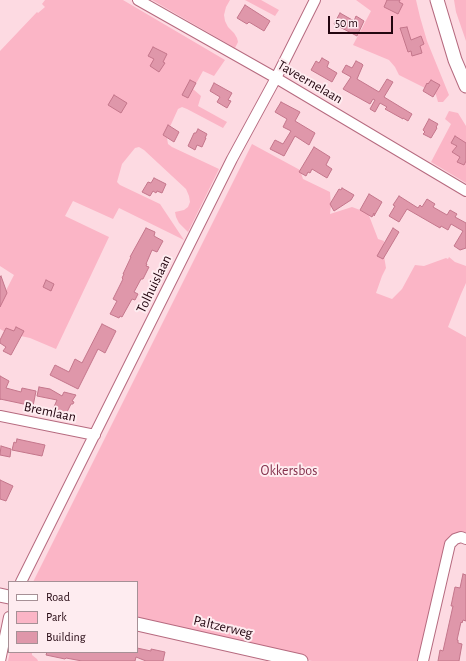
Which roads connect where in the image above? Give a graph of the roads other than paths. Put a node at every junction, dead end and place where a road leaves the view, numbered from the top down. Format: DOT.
graph roads {
  1 [pos="138,0"];
  2 [pos="315,0"];
  3 [pos="437,0"];
  4 [pos="276,78"];
  5 [pos="466,86"];
  6 [pos="466,191"];
  7 [pos="0,416"];
  8 [pos="95,435"];
  9 [pos="466,539"];
  10 [pos="22,581"];
  11 [pos="8,622"];
  12 [pos="138,624"];
  13 [pos="0,661"];
  14 [pos="301,661"];
  15 [pos="423,661"];
  1 -- 4 [label="street, Taveernelaan"];
  2 -- 4 [label="street, Tolhuislaan"];
  3 -- 5 [label="street"];
  4 -- 6 [label="street, Taveernelaan"];
  4 -- 8 [label="street, Tolhuislaan"];
  7 -- 8 [label="street, Bremlaan"];
  8 -- 10 [label="street, Tolhuislaan"];
  9 -- 15 [label="street"];
  11 -- 13 [label="street"];
  12 -- 14 [label="street, Paltzerweg"];
}
